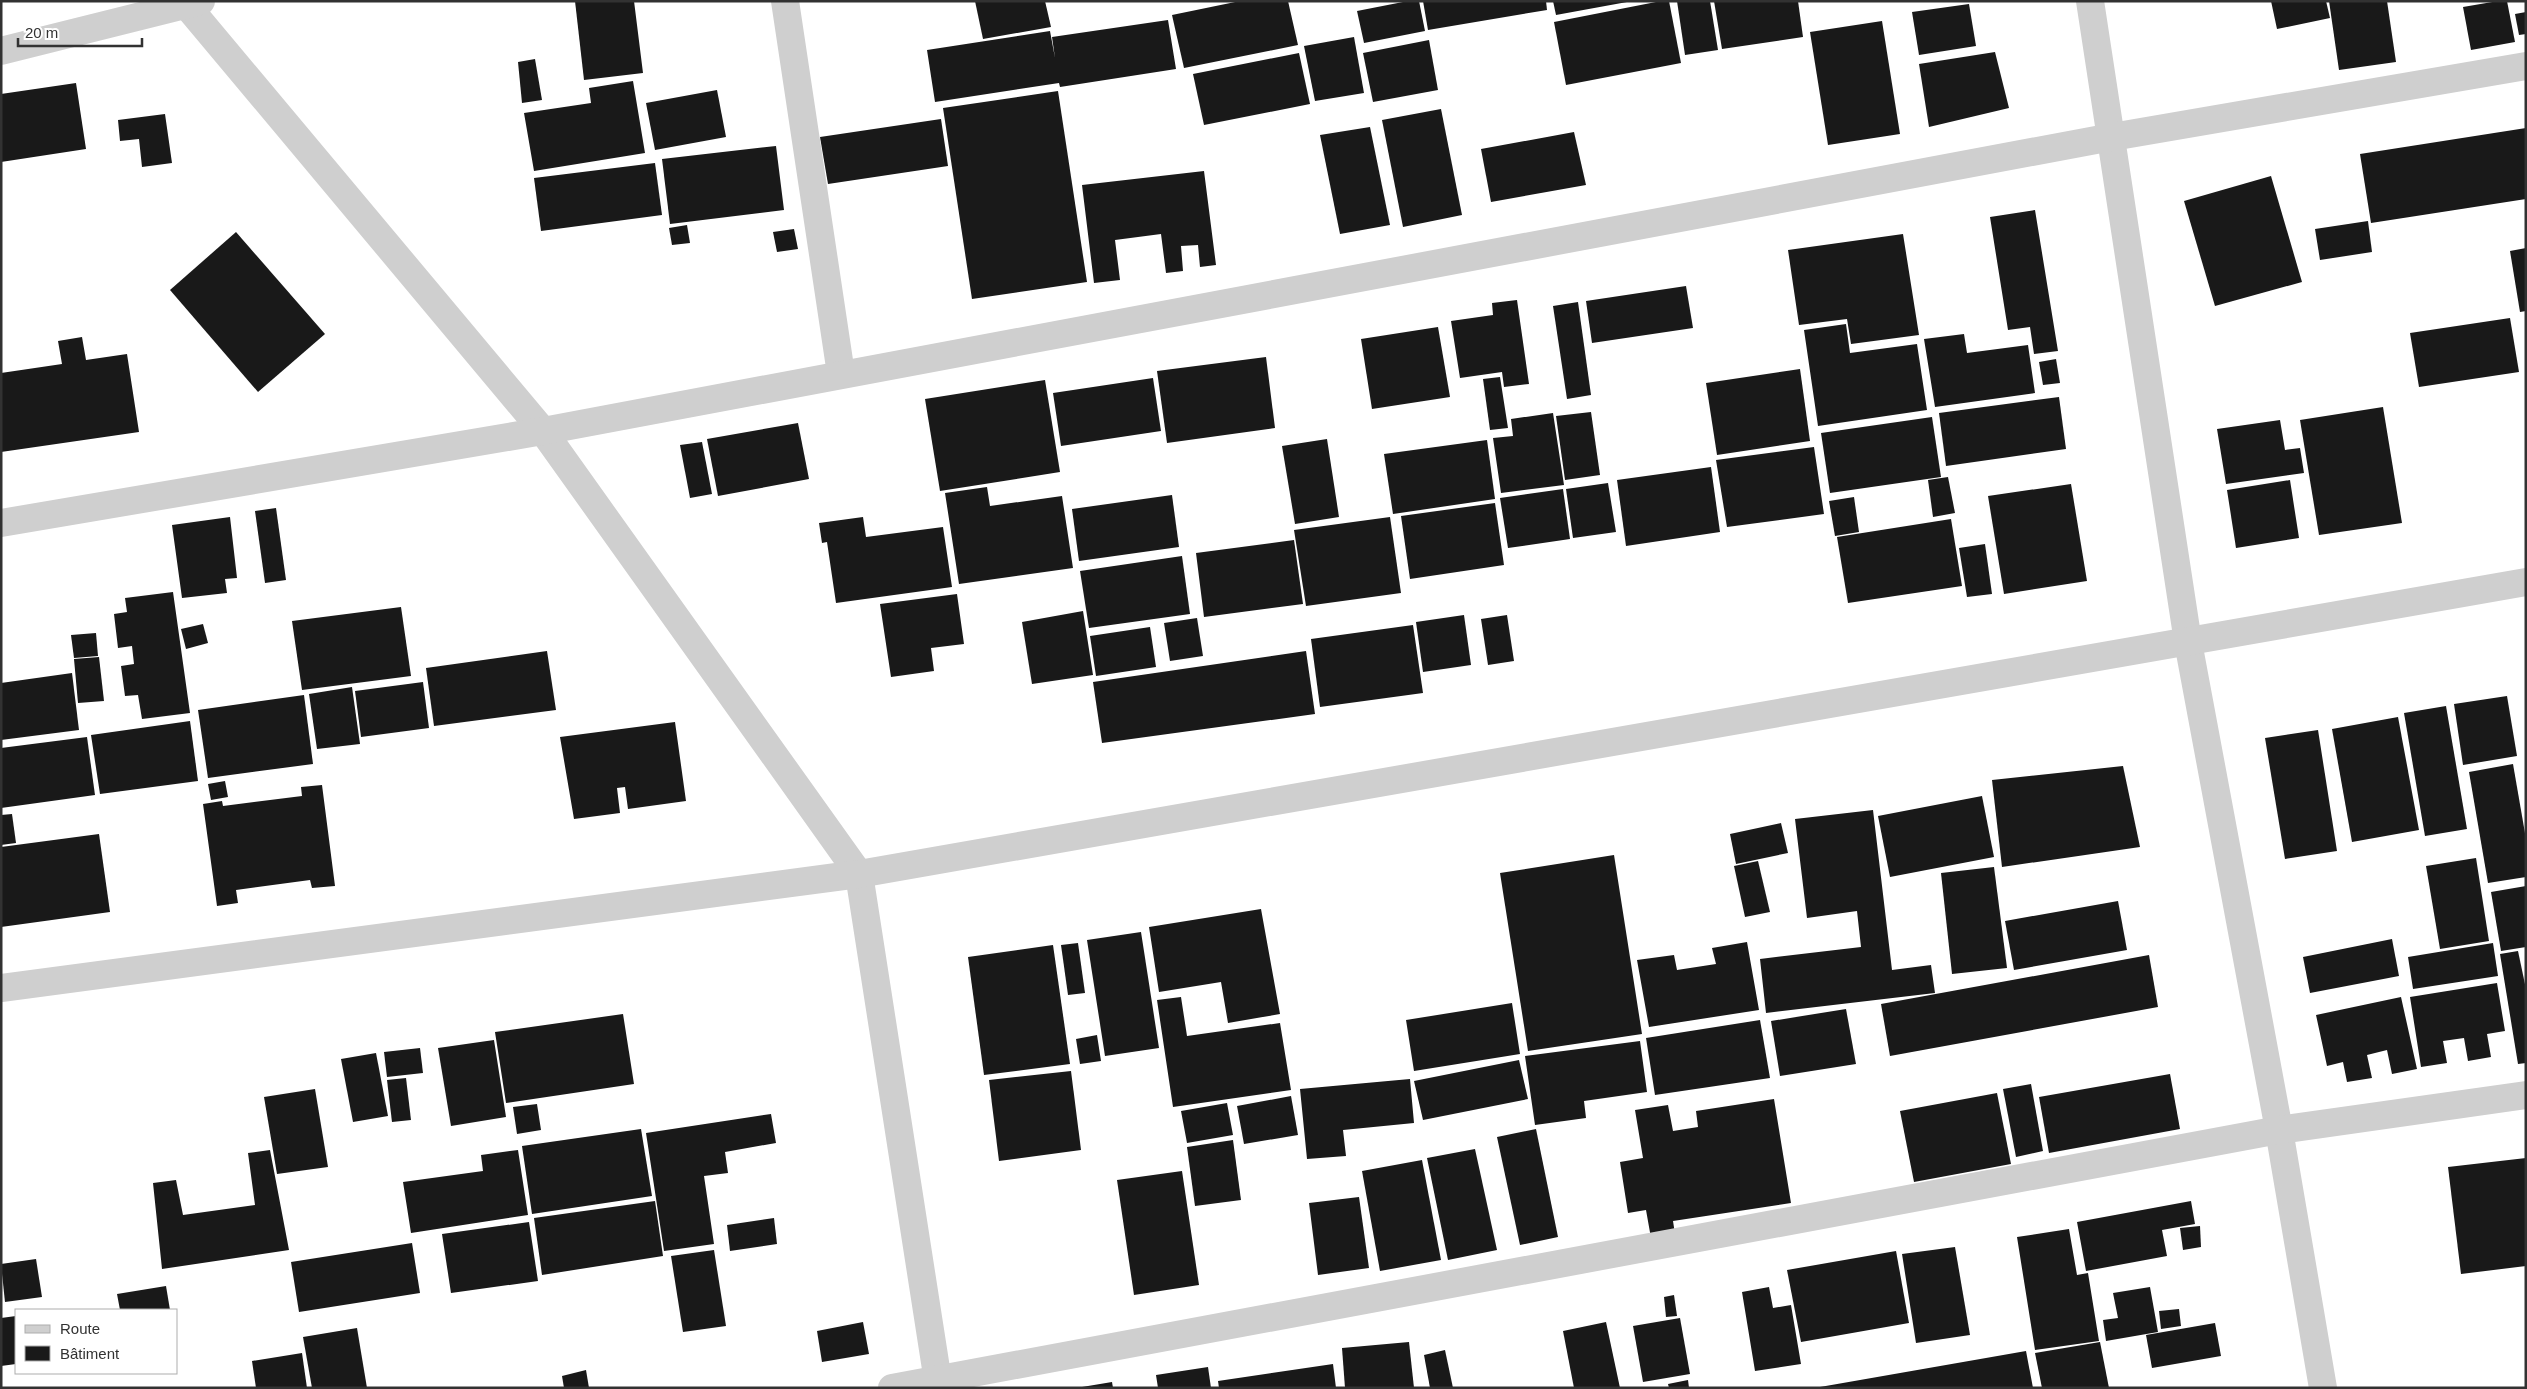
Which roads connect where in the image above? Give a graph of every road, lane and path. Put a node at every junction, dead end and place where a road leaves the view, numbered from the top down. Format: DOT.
graph roads {
  1 [pos="785,1"];
  2 [pos="2090,1"];
  3 [pos="189,2"];
  4 [pos="1,51"];
  5 [pos="2526,66"];
  6 [pos="2112,138"];
  7 [pos="841,374"];
  8 [pos="543,431"];
  9 [pos="1,523"];
  10 [pos="2526,582"];
  11 [pos="2188,642"];
  12 [pos="859,874"];
  13 [pos="1,988"];
  14 [pos="2526,1095"];
  15 [pos="2279,1130"];
  16 [pos="938,1384"];
  17 [pos="892,1388"];
  18 [pos="2323,1388"];
  1 -- 7 [label="street"];
  2 -- 6 [label="street"];
  3 -- 4 [label="street"];
  3 -- 8 [label="street"];
  5 -- 6 [label="street"];
  6 -- 7 [label="street"];
  6 -- 11 [label="street"];
  7 -- 8 [label="street"];
  8 -- 9 [label="street"];
  8 -- 12 [label="street"];
  10 -- 11 [label="street"];
  11 -- 12 [label="street"];
  11 -- 15 [label="street"];
  12 -- 13 [label="street"];
  12 -- 16 [label="street"];
  14 -- 15 [label="street"];
  15 -- 16 [label="street"];
  15 -- 18 [label="street"];
  16 -- 17 [label="street"];
}
